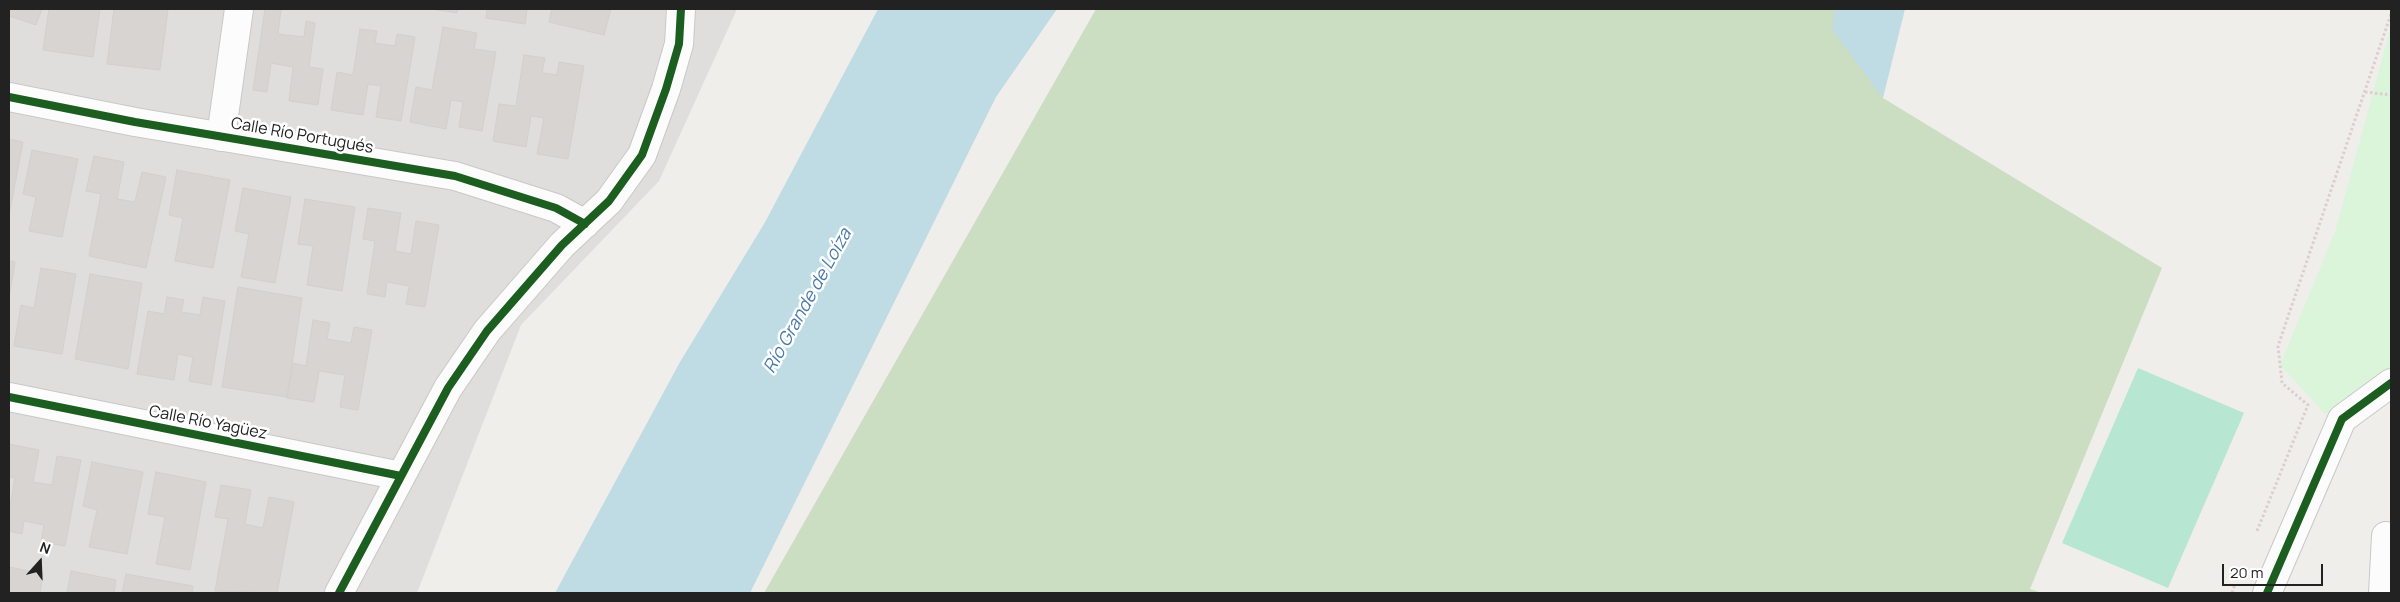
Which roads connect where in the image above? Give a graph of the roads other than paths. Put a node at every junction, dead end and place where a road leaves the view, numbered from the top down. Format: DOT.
graph roads {
  1 [pos="239,9"];
  2 [pos="680,9"];
  3 [pos="9,97"];
  4 [pos="221,137"];
  5 [pos="585,224"];
  6 [pos="2391,383"];
  7 [pos="9,398"];
  8 [pos="401,476"];
  9 [pos="2386,536"];
  10 [pos="339,593"];
  11 [pos="2267,593"];
  12 [pos="2383,593"];
  1 -- 4 [label="street"];
  2 -- 5 [label="street"];
  3 -- 4 [label="street, Calle Río Portugués"];
  4 -- 5 [label="street, Calle Río Portugués"];
  5 -- 8 [label="street"];
  6 -- 11 [label="street"];
  7 -- 8 [label="street, Calle Río Yagüez"];
  8 -- 10 [label="street"];
  9 -- 12 [label="street"];
}
